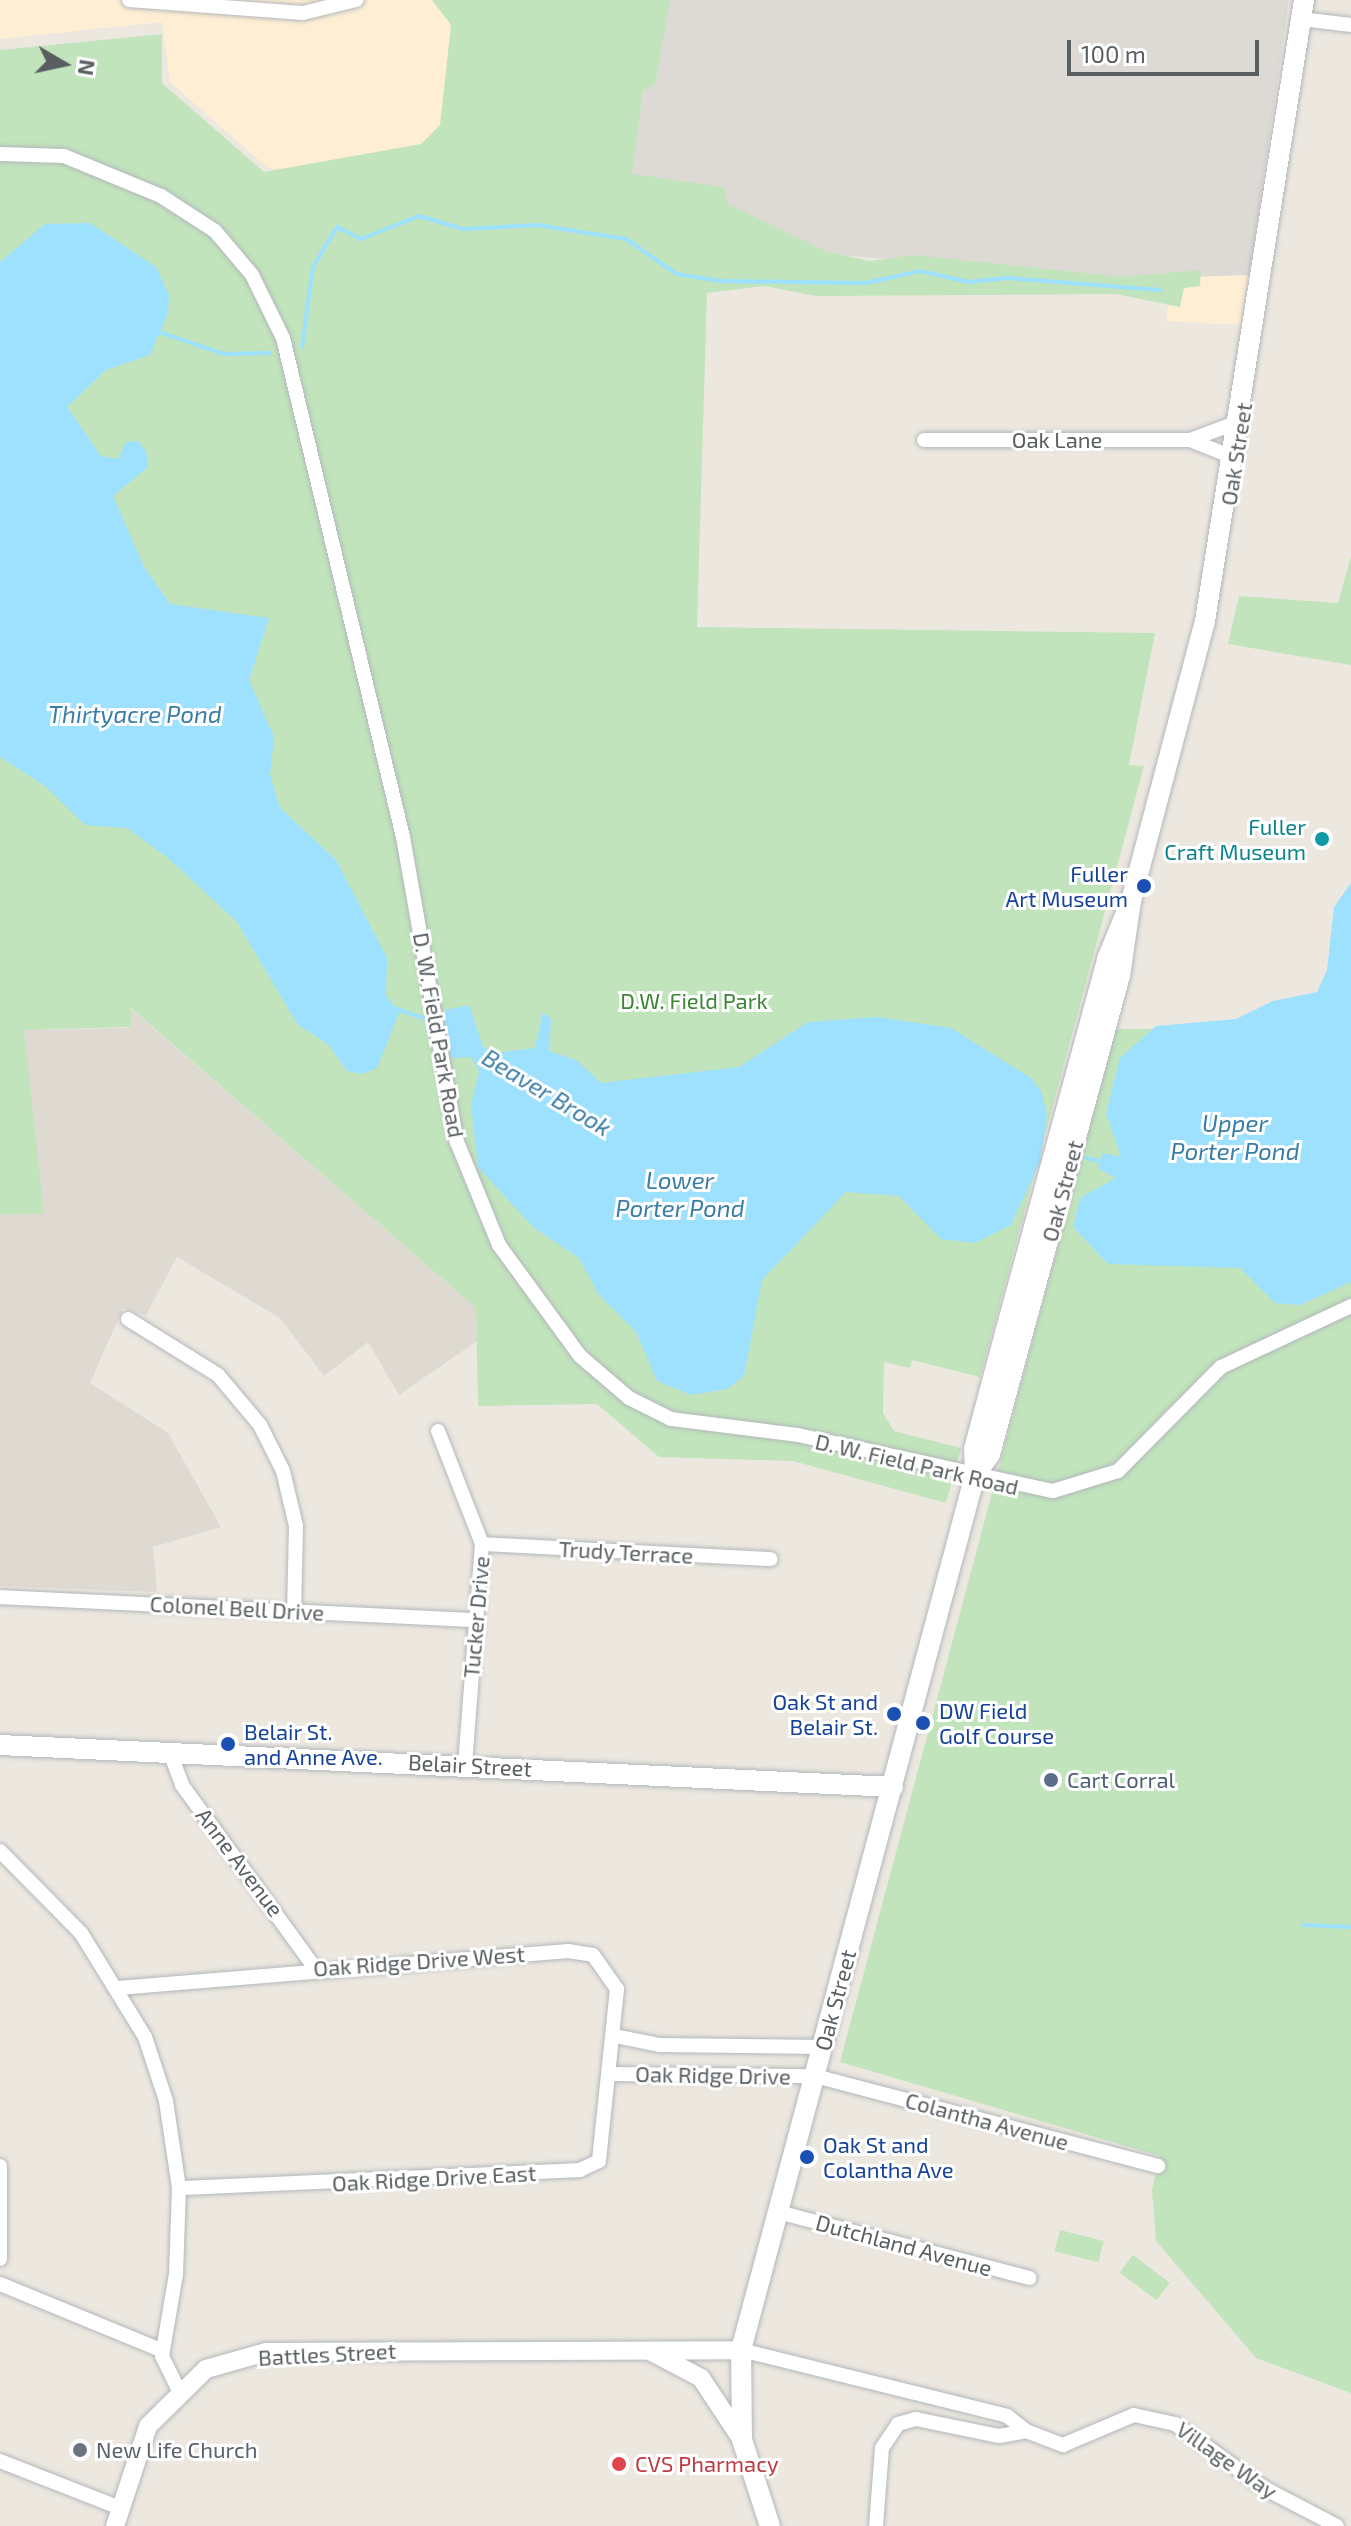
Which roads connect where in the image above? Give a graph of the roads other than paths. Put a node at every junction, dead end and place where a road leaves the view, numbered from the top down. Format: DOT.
graph roads {
  1 [pos="129,0"];
  2 [pos="356,0"];
  3 [pos="1302,10"];
  4 [pos="1351,25"];
  5 [pos="0,154"];
  6 [pos="1241,421"];
  7 [pos="924,440"];
  8 [pos="1190,440"];
  9 [pos="1235,458"];
  10 [pos="1351,1306"];
  11 [pos="128,1319"];
  12 [pos="438,1431"];
  13 [pos="975,1475"];
  14 [pos="482,1544"];
  15 [pos="771,1559"];
  16 [pos="0,1597"];
  17 [pos="294,1612"];
  18 [pos="474,1620"];
  19 [pos="0,1745"];
  20 [pos="170,1753"];
  21 [pos="465,1764"];
  22 [pos="893,1787"];
  23 [pos="0,1851"];
  24 [pos="315,1968"];
  25 [pos="118,1988"];
  26 [pos="615,2036"];
  27 [pos="823,2047"];
  28 [pos="612,2074"];
  29 [pos="815,2076"];
  30 [pos="0,2166"];
  31 [pos="1158,2166"];
  32 [pos="179,2188"];
  33 [pos="778,2212"];
  34 [pos="0,2259"];
  35 [pos="1029,2278"];
  36 [pos="0,2284"];
  37 [pos="636,2347"];
  38 [pos="741,2350"];
  39 [pos="163,2351"];
  40 [pos="178,2389"];
  41 [pos="1026,2431"];
  42 [pos="742,2440"];
  43 [pos="0,2461"];
  44 [pos="117,2517"];
  45 [pos="770,2526"];
  46 [pos="876,2526"];
  47 [pos="1337,2526"];
  1 -- 2 [label="street"];
  3 -- 4 [label="street"];
  3 -- 6 [label="main road, Oak Street"];
  5 -- 13 [label="street, D. W. Field Park Road"];
  6 -- 8 [label="street, Oak Lane"];
  6 -- 9 [label="main road, Oak Street"];
  7 -- 8 [label="street, Oak Lane"];
  8 -- 9 [label="street, Oak Lane"];
  9 -- 13 [label="main road, Oak Street"];
  10 -- 13 [label="street, D. W. Field Park Road"];
  11 -- 17 [label="street"];
  12 -- 14 [label="street, Tucker Drive"];
  13 -- 22 [label="main road, Oak Street"];
  14 -- 15 [label="street, Trudy Terrace"];
  14 -- 18 [label="street, Tucker Drive"];
  16 -- 17 [label="street, Colonel Bell Drive"];
  17 -- 18 [label="street, Colonel Bell Drive"];
  18 -- 21 [label="street, Tucker Drive"];
  19 -- 20 [label="main road, Belair Street"];
  20 -- 21 [label="main road, Belair Street"];
  20 -- 24 [label="street, Anne Avenue"];
  21 -- 22 [label="main road, Belair Street"];
  22 -- 27 [label="main road, Oak Street"];
  23 -- 25 [label="street"];
  24 -- 25 [label="street, Oak Ridge Drive West"];
  24 -- 26 [label="street, Oak Ridge Drive West"];
  25 -- 32 [label="street"];
  26 -- 27 [label="street, Oak Ridge Drive"];
  26 -- 28 [label="street, Oak Ridge Drive West"];
  27 -- 29 [label="main road, Oak Street"];
  28 -- 29 [label="street, Oak Ridge Drive"];
  28 -- 32 [label="street, Oak Ridge Drive East"];
  29 -- 31 [label="street, Colantha Avenue"];
  29 -- 33 [label="main road, Oak Street"];
  30 -- 34 [label="street"];
  32 -- 39 [label="street"];
  33 -- 35 [label="street, Dutchland Avenue"];
  33 -- 38 [label="main road, Oak Street"];
  36 -- 39 [label="street"];
  37 -- 38 [label="street, Battles Street"];
  37 -- 40 [label="street, Battles Street"];
  37 -- 42 [label="street, Battles Street"];
  38 -- 41 [label="street"];
  38 -- 42 [label="main road, Oak Street"];
  39 -- 40 [label="street"];
  40 -- 44 [label="street, Battles Street"];
  41 -- 46 [label="street, Village Way"];
  41 -- 47 [label="street, Village Way"];
  42 -- 45 [label="main road, Oak Street"];
  43 -- 44 [label="street"];
}
